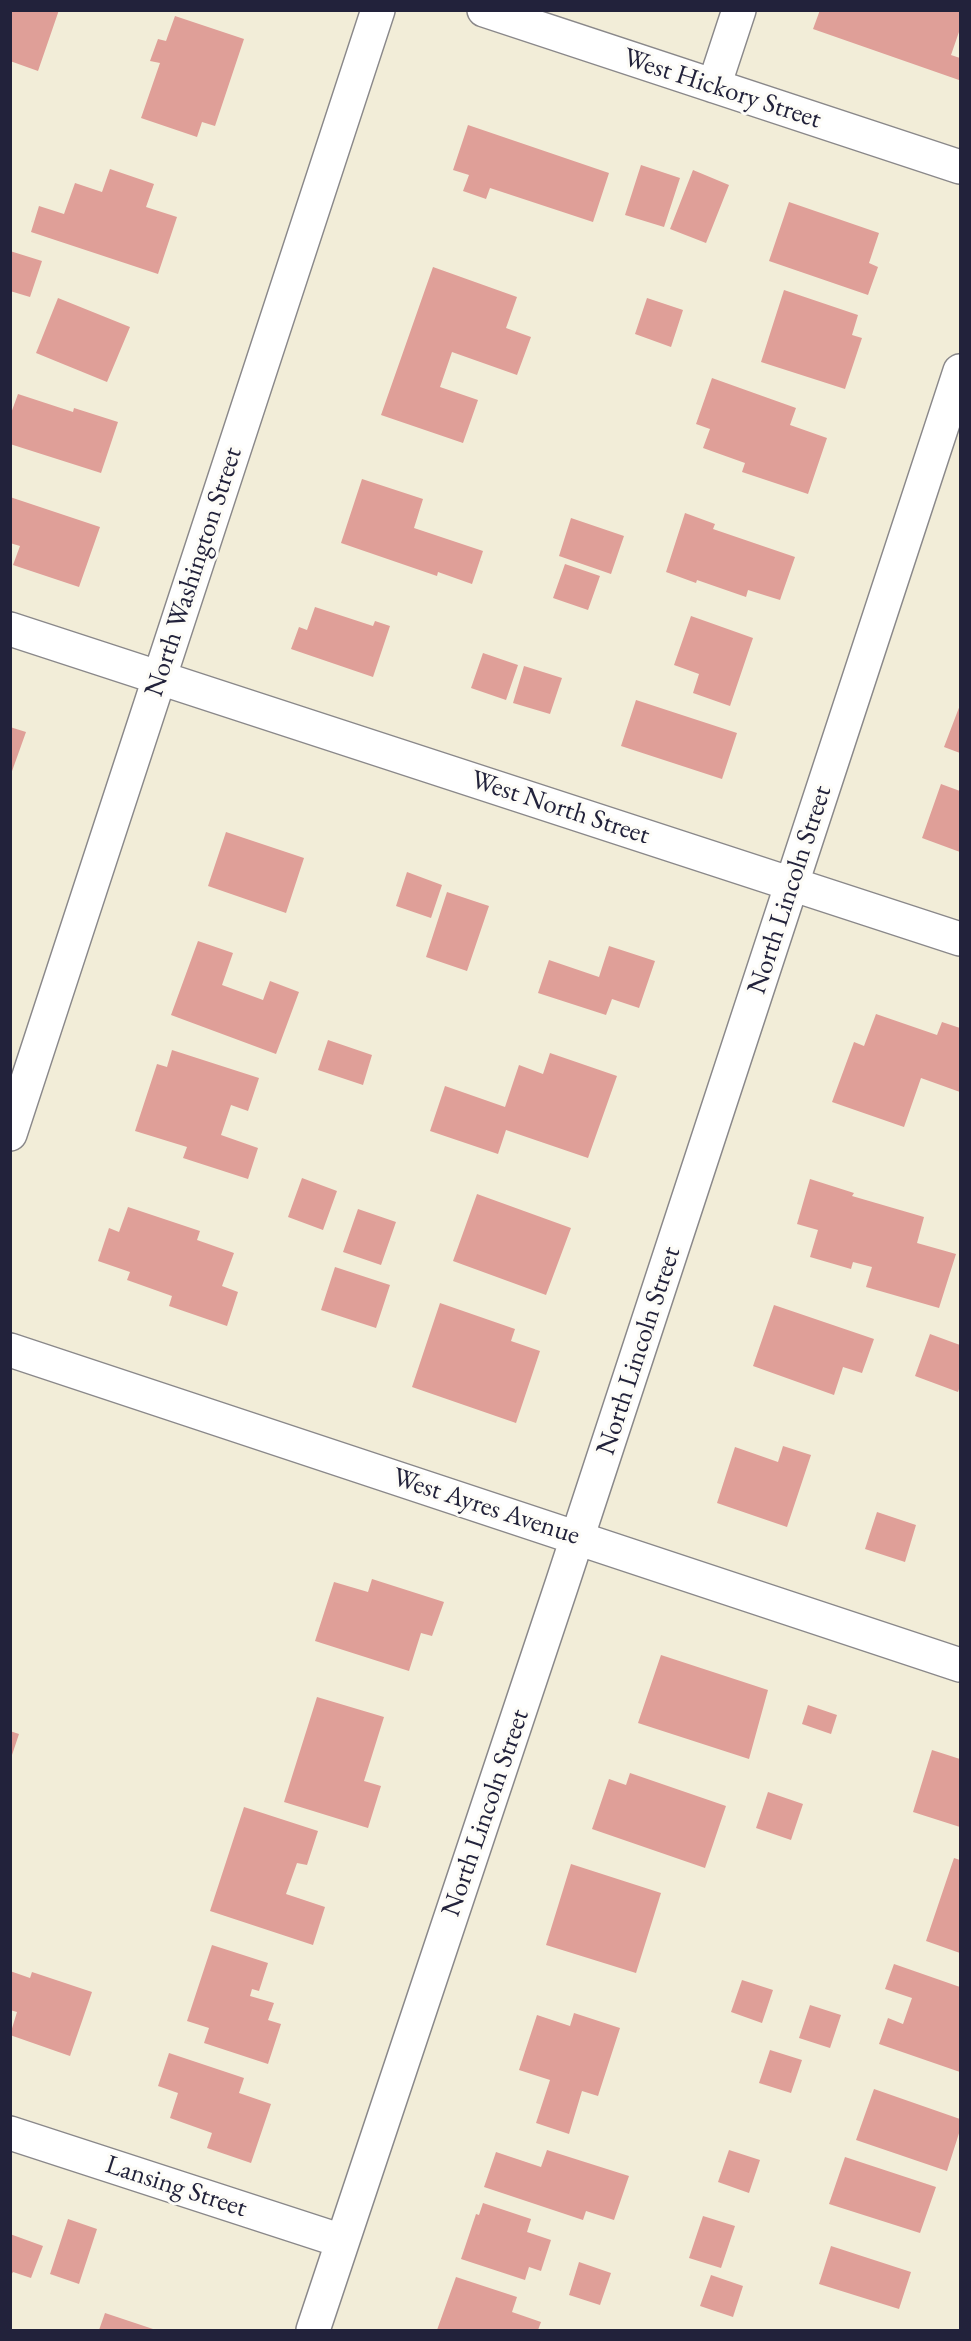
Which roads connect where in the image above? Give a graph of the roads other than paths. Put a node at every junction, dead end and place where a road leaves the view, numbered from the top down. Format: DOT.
graph roads {
  1 [pos="378,10"];
  2 [pos="484,10"];
  3 [pos="739,10"];
  4 [pos="714,86"];
  5 [pos="960,167"];
  6 [pos="960,371"];
  7 [pos="10,628"];
  8 [pos="160,677"];
  9 [pos="792,884"];
  10 [pos="960,939"];
  11 [pos="10,1134"];
  12 [pos="10,1350"];
  13 [pos="578,1537"];
  14 [pos="960,1665"];
  15 [pos="10,2133"];
  16 [pos="342,2241"];
  17 [pos="313,2331"];
  1 -- 8 [label="street, North Washington Street"];
  2 -- 4 [label="street, West Hickory Street"];
  3 -- 4 [label="street"];
  4 -- 5 [label="street, West Hickory Street"];
  6 -- 9 [label="street, North Lincoln Street"];
  7 -- 8 [label="street, West North Street"];
  8 -- 9 [label="street, West North Street"];
  8 -- 11 [label="street, North Washington Street"];
  9 -- 10 [label="street, West North Street"];
  9 -- 13 [label="street, North Lincoln Street"];
  12 -- 13 [label="street, West Ayres Avenue"];
  13 -- 14 [label="street, West Ayres Avenue"];
  13 -- 16 [label="street, North Lincoln Street"];
  15 -- 16 [label="street, Lansing Street"];
  16 -- 17 [label="street, North Lincoln Street"];
}
